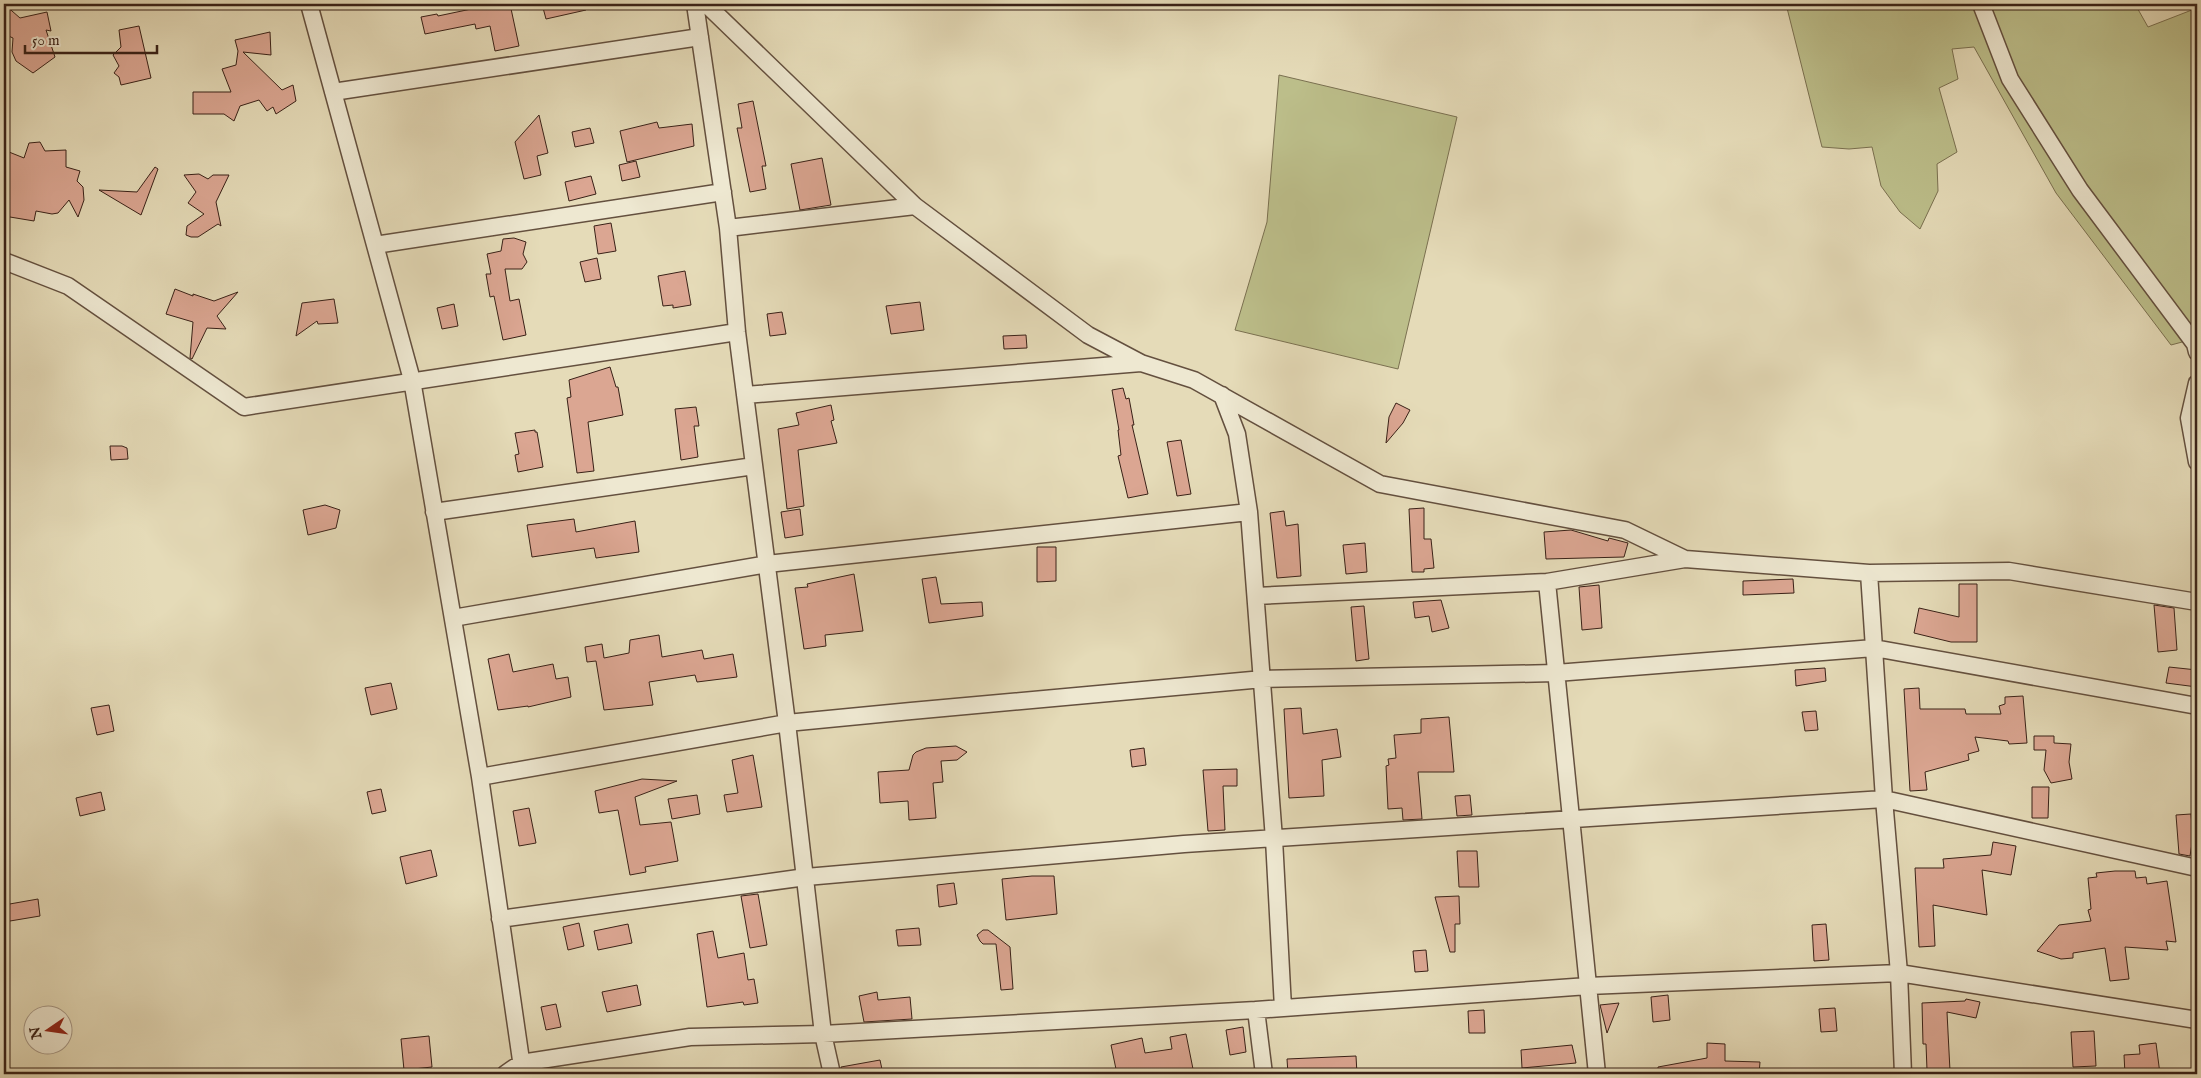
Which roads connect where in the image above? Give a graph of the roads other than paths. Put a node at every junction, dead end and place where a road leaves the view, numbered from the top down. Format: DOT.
graph roads {
  1 [pos="309,4"];
  2 [pos="695,4"];
  3 [pos="706,4"];
  4 [pos="1981,4"];
  5 [pos="700,37"];
  6 [pos="333,92"];
  7 [pos="723,192"];
  8 [pos="915,206"];
  9 [pos="728,228"];
  10 [pos="375,245"];
  11 [pos="4,261"];
  12 [pos="737,332"];
  13 [pos="2197,352"];
  14 [pos="1141,363"];
  15 [pos="412,380"];
  16 [pos="2197,383"];
  17 [pos="745,395"];
  18 [pos="1222,395"];
  19 [pos="2197,462"];
  20 [pos="754,466"];
  21 [pos="434,512"];
  22 [pos="1249,512"];
  23 [pos="1685,559"];
  24 [pos="767,564"];
  25 [pos="1869,573"];
  26 [pos="1547,582"];
  27 [pos="1256,596"];
  28 [pos="2197,602"];
  29 [pos="453,618"];
  30 [pos="1874,648"];
  31 [pos="1556,672"];
  32 [pos="1263,679"];
  33 [pos="2197,706"];
  34 [pos="787,723"];
  35 [pos="480,777"];
  36 [pos="1884,799"];
  37 [pos="1571,820"];
  38 [pos="1274,839"];
  39 [pos="2197,868"];
  40 [pos="806,877"];
  41 [pos="500,919"];
  42 [pos="1899,973"];
  43 [pos="1588,986"];
  44 [pos="1283,1008"];
  45 [pos="1256,1010"];
  46 [pos="2197,1020"];
  47 [pos="823,1034"];
  48 [pos="522,1069"];
  49 [pos="505,1074"];
  50 [pos="832,1074"];
  51 [pos="1264,1074"];
  52 [pos="1596,1074"];
  53 [pos="1903,1074"];
  1 -- 6 [label="street"];
  2 -- 5 [label="street"];
  3 -- 8 [label="street"];
  4 -- 13 [label="street"];
  5 -- 6 [label="street"];
  5 -- 7 [label="street"];
  6 -- 10 [label="street"];
  7 -- 9 [label="street"];
  7 -- 10 [label="street"];
  8 -- 9 [label="street"];
  8 -- 14 [label="street"];
  9 -- 12 [label="street"];
  10 -- 15 [label="street"];
  11 -- 15 [label="street"];
  12 -- 15 [label="street"];
  12 -- 17 [label="street"];
  14 -- 17 [label="street"];
  14 -- 18 [label="street"];
  15 -- 21 [label="street"];
  16 -- 19 [label="street"];
  17 -- 20 [label="street"];
  18 -- 22 [label="street"];
  18 -- 23 [label="street"];
  20 -- 21 [label="street"];
  20 -- 24 [label="street"];
  21 -- 29 [label="street"];
  22 -- 24 [label="street"];
  22 -- 27 [label="street"];
  23 -- 25 [label="street"];
  23 -- 26 [label="street"];
  24 -- 29 [label="street"];
  24 -- 34 [label="street"];
  25 -- 28 [label="street"];
  25 -- 30 [label="street"];
  26 -- 27 [label="street"];
  26 -- 31 [label="street"];
  27 -- 32 [label="street"];
  29 -- 35 [label="street"];
  30 -- 31 [label="street"];
  30 -- 33 [label="street"];
  30 -- 36 [label="street"];
  31 -- 32 [label="street"];
  31 -- 37 [label="street"];
  32 -- 34 [label="street"];
  32 -- 38 [label="street"];
  34 -- 35 [label="street"];
  34 -- 40 [label="street"];
  35 -- 41 [label="street"];
  36 -- 37 [label="street"];
  36 -- 39 [label="street"];
  36 -- 42 [label="street"];
  37 -- 38 [label="street"];
  37 -- 43 [label="street"];
  38 -- 40 [label="street"];
  38 -- 44 [label="street"];
  40 -- 41 [label="street"];
  40 -- 47 [label="street"];
  41 -- 48 [label="street"];
  42 -- 43 [label="street"];
  42 -- 46 [label="street"];
  42 -- 53 [label="street"];
  43 -- 44 [label="street"];
  43 -- 52 [label="street"];
  44 -- 45 [label="street"];
  45 -- 47 [label="street"];
  45 -- 51 [label="street"];
  47 -- 48 [label="street"];
  47 -- 50 [label="street"];
  48 -- 49 [label="street"];
}
